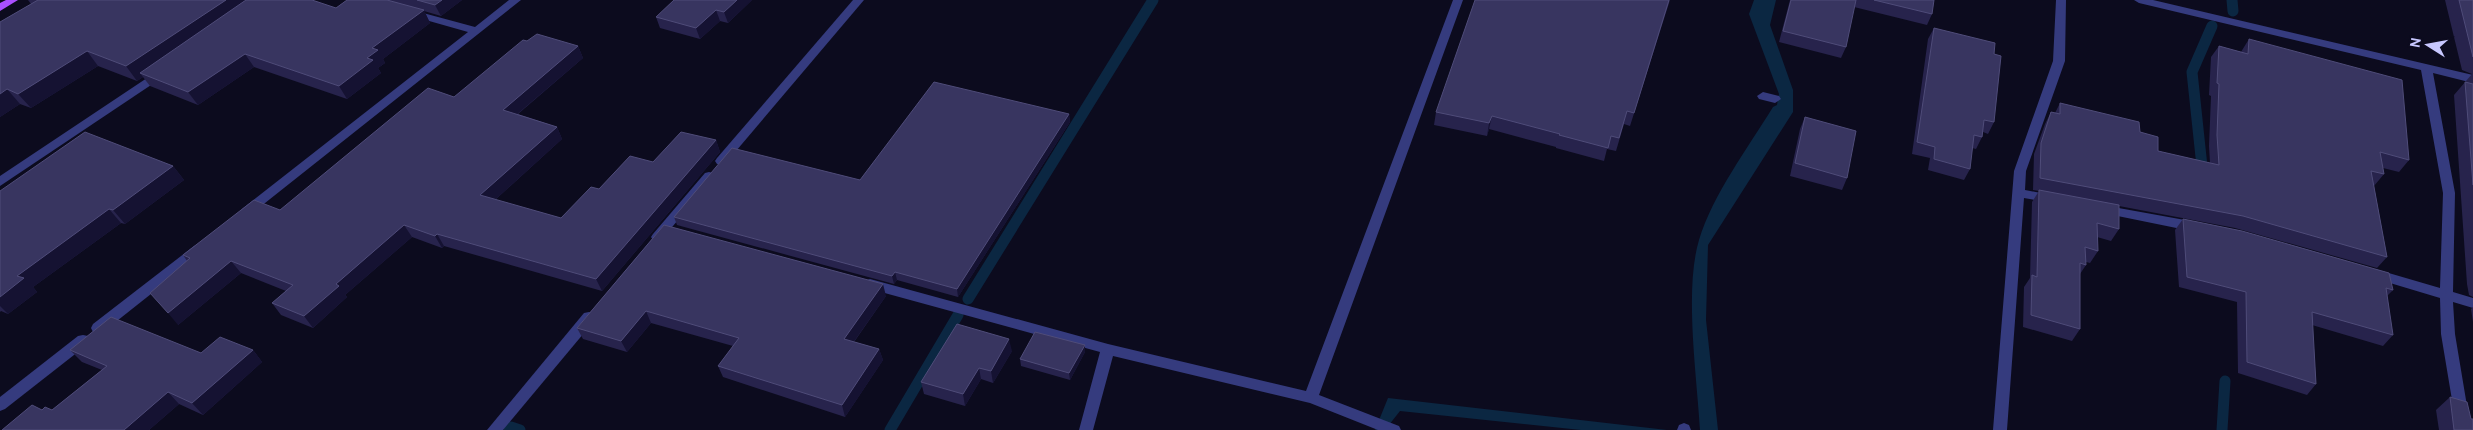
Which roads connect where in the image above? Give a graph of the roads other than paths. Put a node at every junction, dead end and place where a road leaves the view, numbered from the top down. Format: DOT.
graph roads {
  1 [pos="13,0"];
  2 [pos="516,0"];
  3 [pos="859,0"];
  4 [pos="1458,0"];
  5 [pos="2061,0"];
  6 [pos="2139,0"];
  7 [pos="0,8"];
  8 [pos="403,10"];
  9 [pos="477,31"];
  10 [pos="170,66"];
  11 [pos="2426,68"];
  12 [pos="2473,79"];
  13 [pos="1763,96"];
  14 [pos="1775,99"];
  15 [pos="0,182"];
  16 [pos="2019,193"];
  17 [pos="2068,202"];
  18 [pos="2087,206"];
  19 [pos="237,219"];
  20 [pos="664,228"];
  21 [pos="2205,229"];
  22 [pos="683,233"];
  23 [pos="206,244"];
  24 [pos="645,250"];
  25 [pos="2359,270"];
  26 [pos="854,280"];
  27 [pos="2446,294"];
  28 [pos="2473,303"];
  29 [pos="595,310"];
  30 [pos="1108,349"];
  31 [pos="1311,398"];
  32 [pos="0,405"];
  33 [pos="1392,429"];
  34 [pos="494,430"];
  35 [pos="1086,430"];
  36 [pos="2000,430"];
  37 [pos="2464,430"];
  1 -- 7 [label="main road"];
  2 -- 9 [label="street"];
  3 -- 20 [label="street"];
  4 -- 31 [label="street"];
  5 -- 16 [label="street"];
  6 -- 11 [label="street"];
  8 -- 9 [label="street"];
  9 -- 19 [label="street"];
  10 -- 15 [label="street"];
  11 -- 12 [label="street"];
  11 -- 27 [label="street"];
  13 -- 14 [label="street"];
  16 -- 17 [label="street"];
  16 -- 36 [label="street"];
  18 -- 21 [label="street"];
  20 -- 22 [label="street"];
  20 -- 24 [label="street"];
  23 -- 32 [label="street"];
  25 -- 27 [label="street"];
  26 -- 30 [label="street"];
  27 -- 28 [label="street"];
  27 -- 37 [label="street"];
  29 -- 34 [label="street"];
  30 -- 31 [label="street"];
  30 -- 35 [label="street"];
  31 -- 33 [label="street"];
}
